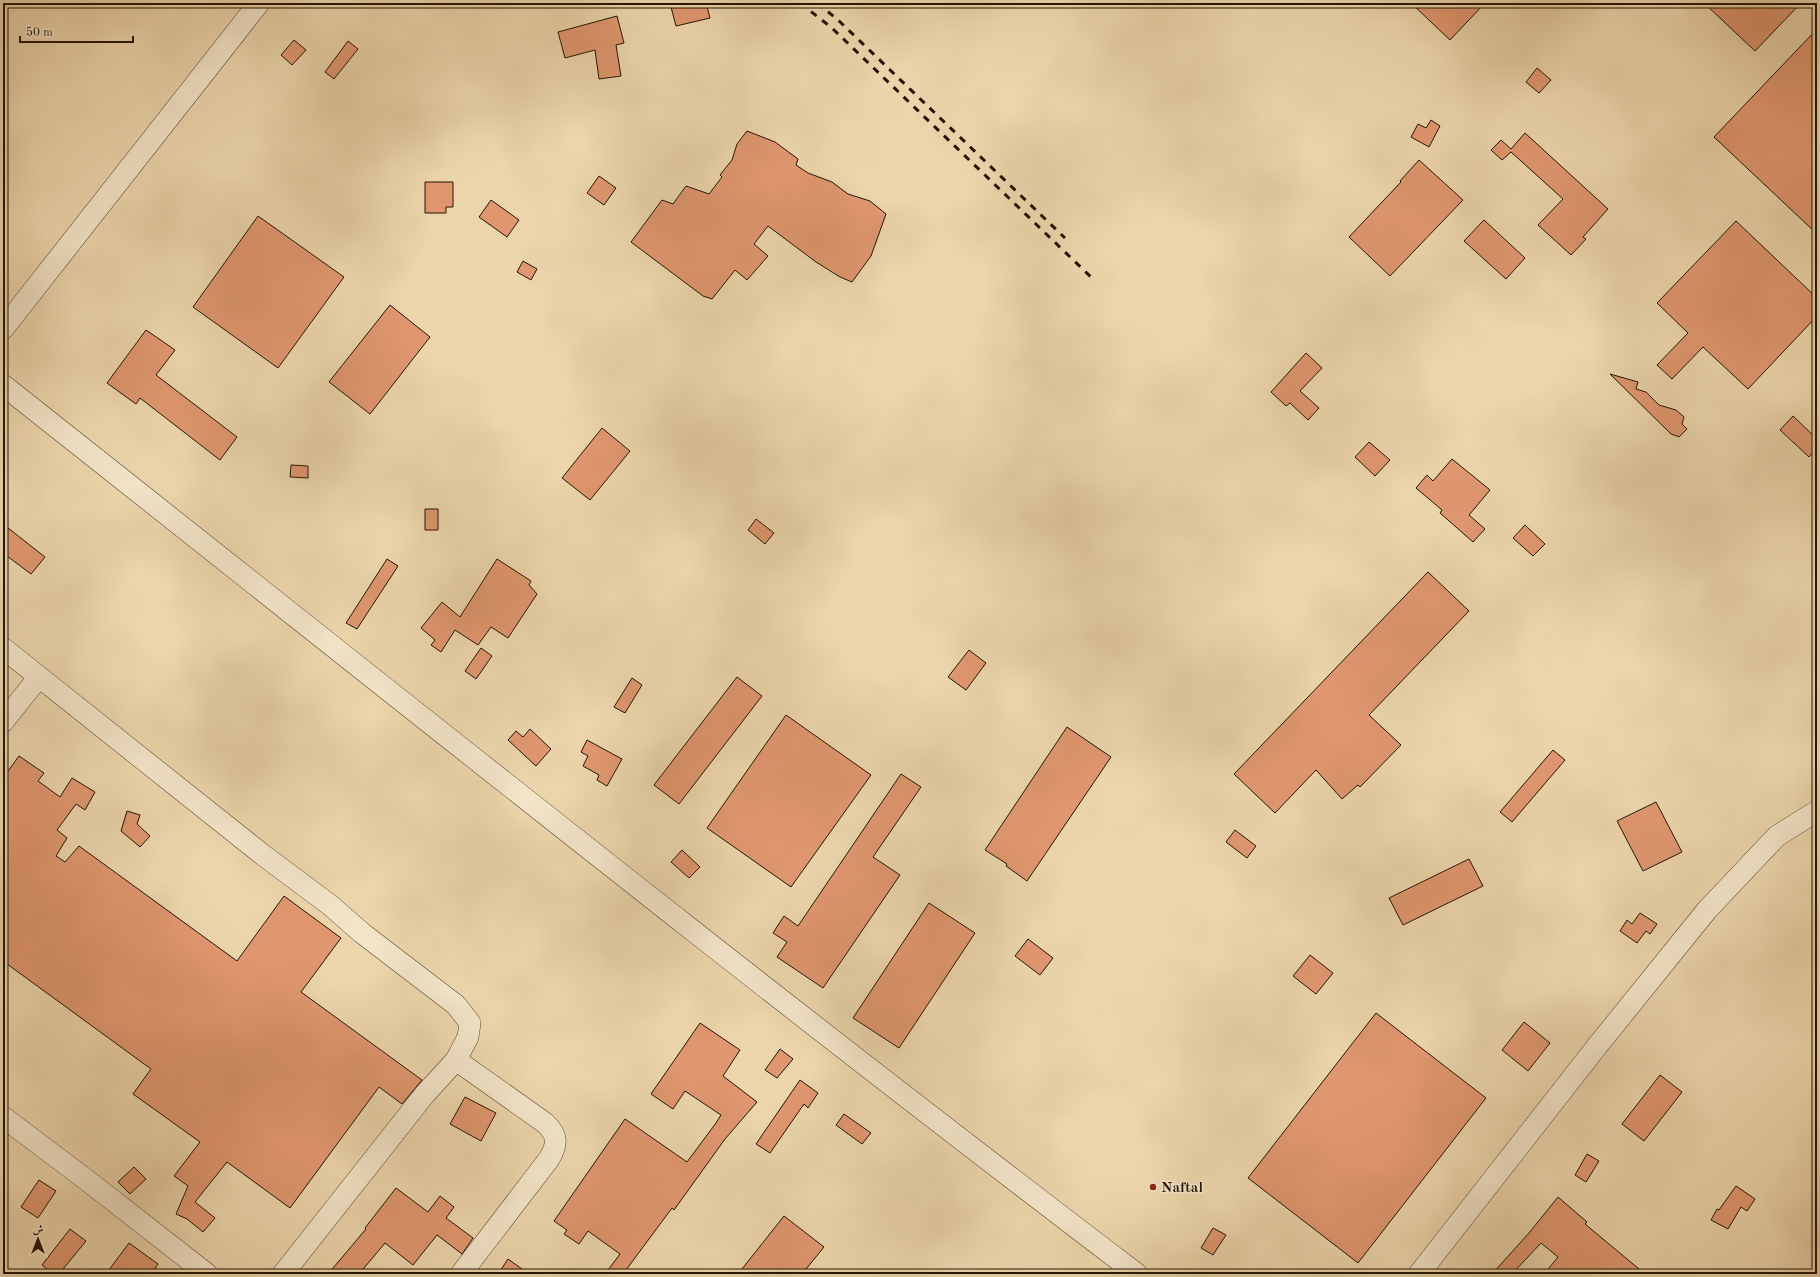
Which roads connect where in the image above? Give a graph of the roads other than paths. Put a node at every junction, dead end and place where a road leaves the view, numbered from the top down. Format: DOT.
graph roads {
  1 [pos="259,3"];
  2 [pos="3,329"];
  3 [pos="3,385"];
  4 [pos="3,648"];
  5 [pos="39,677"];
  6 [pos="3,722"];
  7 [pos="1817,811"];
  8 [pos="456,1060"];
  9 [pos="3,1117"];
  10 [pos="207,1274"];
  11 [pos="283,1274"];
  12 [pos="461,1274"];
  13 [pos="1137,1274"];
  14 [pos="1419,1274"];
  1 -- 2 [label="street"];
  3 -- 13 [label="street"];
  4 -- 5 [label="street"];
  5 -- 6 [label="street"];
  5 -- 8 [label="street"];
  7 -- 14 [label="street"];
  8 -- 11 [label="street"];
  8 -- 12 [label="street"];
  9 -- 10 [label="street"];
}
